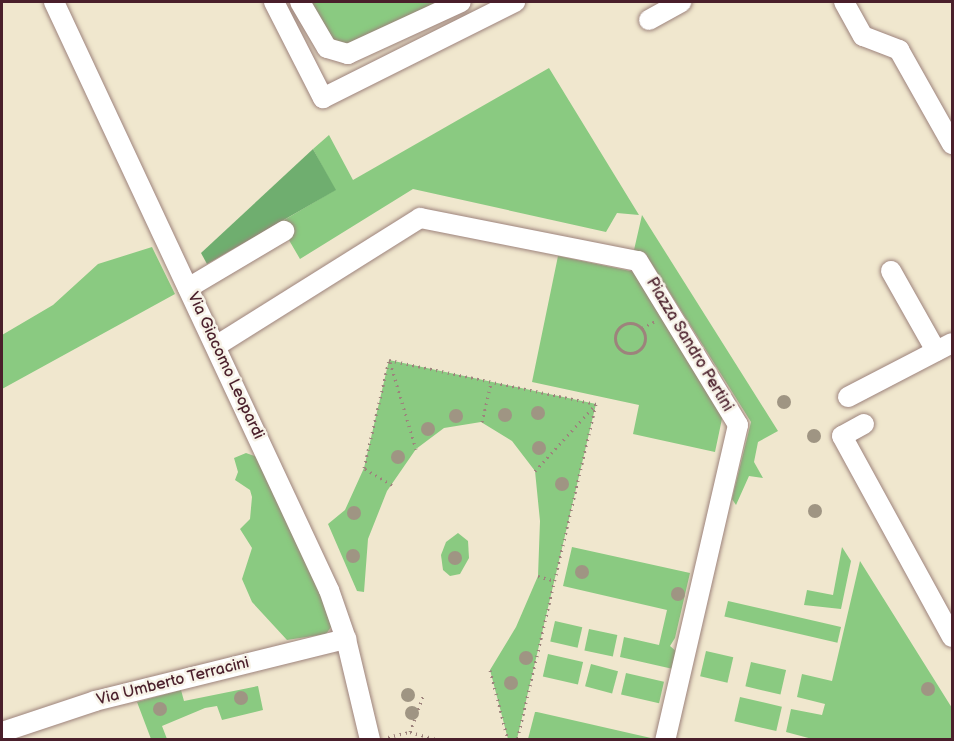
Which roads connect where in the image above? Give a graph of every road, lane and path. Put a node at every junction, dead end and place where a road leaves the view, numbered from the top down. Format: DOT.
graph roads {
  1 [pos="54,2"];
  2 [pos="274,2"];
  3 [pos="300,2"];
  4 [pos="461,2"];
  5 [pos="515,2"];
  6 [pos="681,2"];
  7 [pos="844,2"];
  8 [pos="649,20"];
  9 [pos="952,144"];
  10 [pos="284,231"];
  11 [pos="891,271"];
  12 [pos="188,288"];
  13 [pos="620,326"];
  14 [pos="216,346"];
  15 [pos="944,347"];
  16 [pos="389,360"];
  17 [pos="491,383"];
  18 [pos="848,397"];
  19 [pos="596,404"];
  20 [pos="482,422"];
  21 [pos="864,424"];
  22 [pos="416,449"];
  23 [pos="535,471"];
  24 [pos="392,485"];
  25 [pos="538,576"];
  26 [pos="555,581"];
  27 [pos="952,637"];
  28 [pos="346,639"];
  29 [pos="490,670"];
  30 [pos="423,696"];
  31 [pos="2,732"];
  32 [pos="410,732"];
  33 [pos="370,740"];
  34 [pos="377,740"];
  35 [pos="440,740"];
  36 [pos="508,740"];
  37 [pos="517,740"];
  38 [pos="665,740"];
  1 -- 12 [label="street, Via Giacomo Leopardi"];
  2 -- 5 [label="street"];
  3 -- 4 [label="street"];
  6 -- 8 [label="street"];
  7 -- 9 [label="street"];
  10 -- 12 [label="street"];
  11 -- 15 [label="street"];
  12 -- 14 [label="street, Via Giacomo Leopardi"];
  13 -- 13 [label="path"];
  14 -- 28 [label="street, Via Giacomo Leopardi"];
  14 -- 38 [label="street, Piazza Sandro Pertini"];
  15 -- 18 [label="street"];
  16 -- 17 [label="path"];
  16 -- 22 [label="path"];
  16 -- 24 [label="path"];
  17 -- 19 [label="path"];
  17 -- 20 [label="path"];
  19 -- 23 [label="path"];
  19 -- 26 [label="path"];
  21 -- 27 [label="street"];
  25 -- 26 [label="path"];
  26 -- 37 [label="path"];
  28 -- 31 [label="street, Via Umberto Terracini"];
  28 -- 33 [label="street, Via Giacomo Leopardi"];
  29 -- 36 [label="path"];
  30 -- 32 [label="path"];
  32 -- 34 [label="path"];
  32 -- 35 [label="path"];
}
